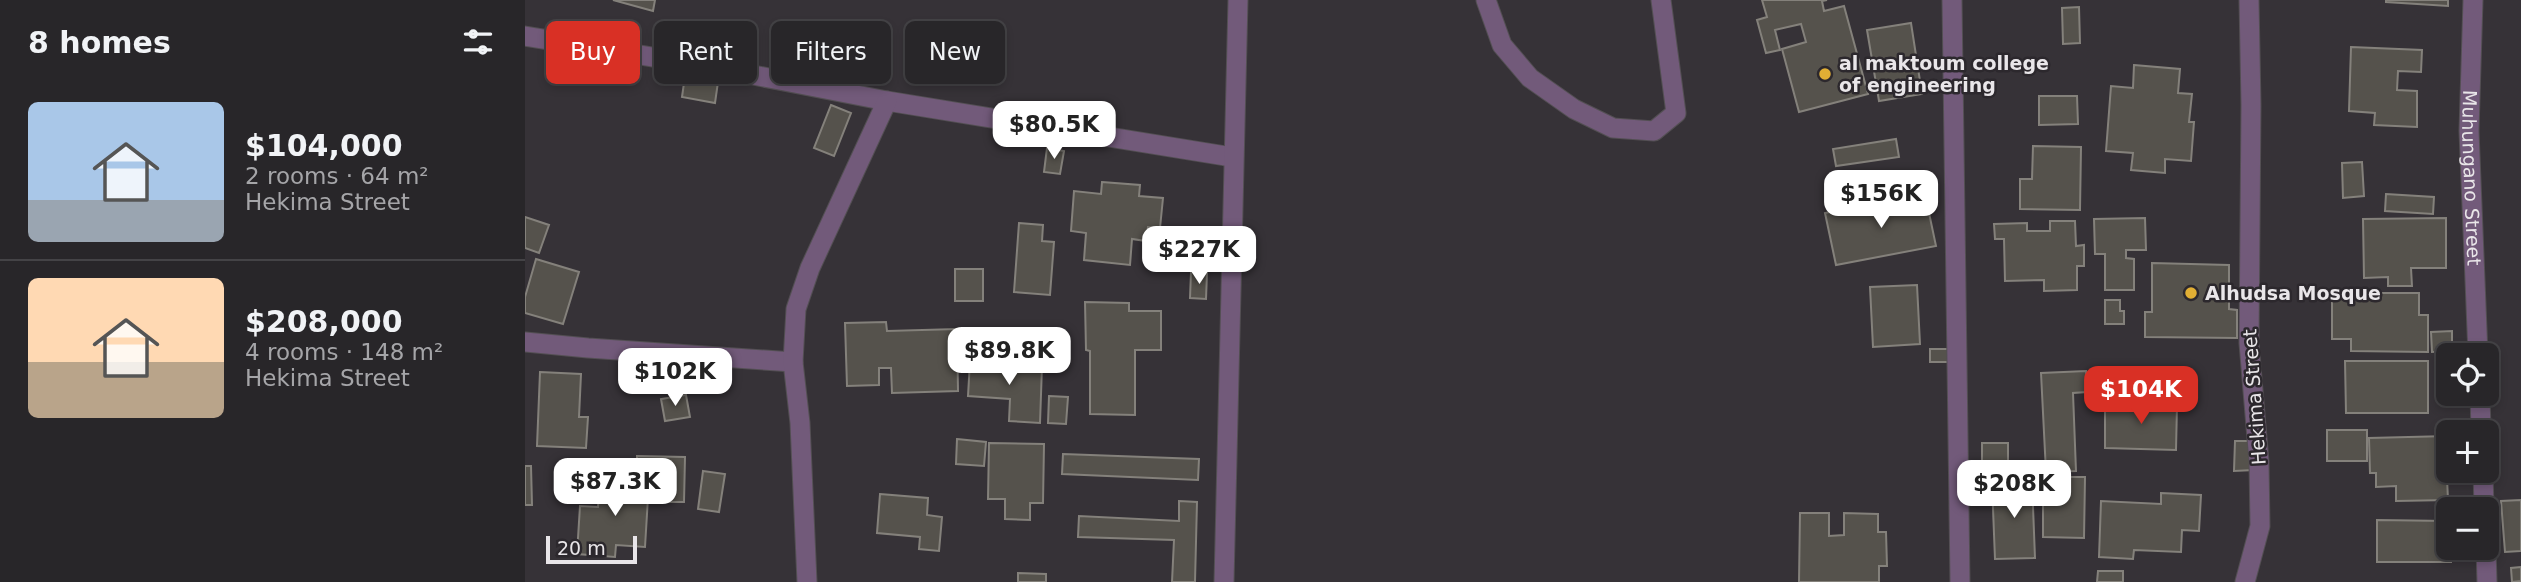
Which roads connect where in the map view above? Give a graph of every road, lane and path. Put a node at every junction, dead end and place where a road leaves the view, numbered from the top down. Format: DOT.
graph roads {
  1 [pos="1238,0"];
  2 [pos="1486,0"];
  3 [pos="1661,0"];
  4 [pos="1952,0"];
  5 [pos="2249,0"];
  6 [pos="2473,0"];
  7 [pos="525,36"];
  8 [pos="887,101"];
  9 [pos="1233,157"];
  10 [pos="525,342"];
  11 [pos="2478,343"];
  12 [pos="793,362"];
  13 [pos="2486,560"];
  14 [pos="807,582"];
  15 [pos="1224,582"];
  16 [pos="1960,582"];
  17 [pos="2245,582"];
  18 [pos="2487,582"];
  1 -- 9 [label="street"];
  2 -- 3 [label="street"];
  4 -- 16 [label="street"];
  5 -- 17 [label="street, Hekima Street"];
  6 -- 11 [label="street, Muhungano Street"];
  7 -- 8 [label="street"];
  8 -- 9 [label="street"];
  8 -- 12 [label="street"];
  9 -- 15 [label="street"];
  10 -- 12 [label="street"];
  12 -- 14 [label="street"];
  13 -- 18 [label="street"];
}
